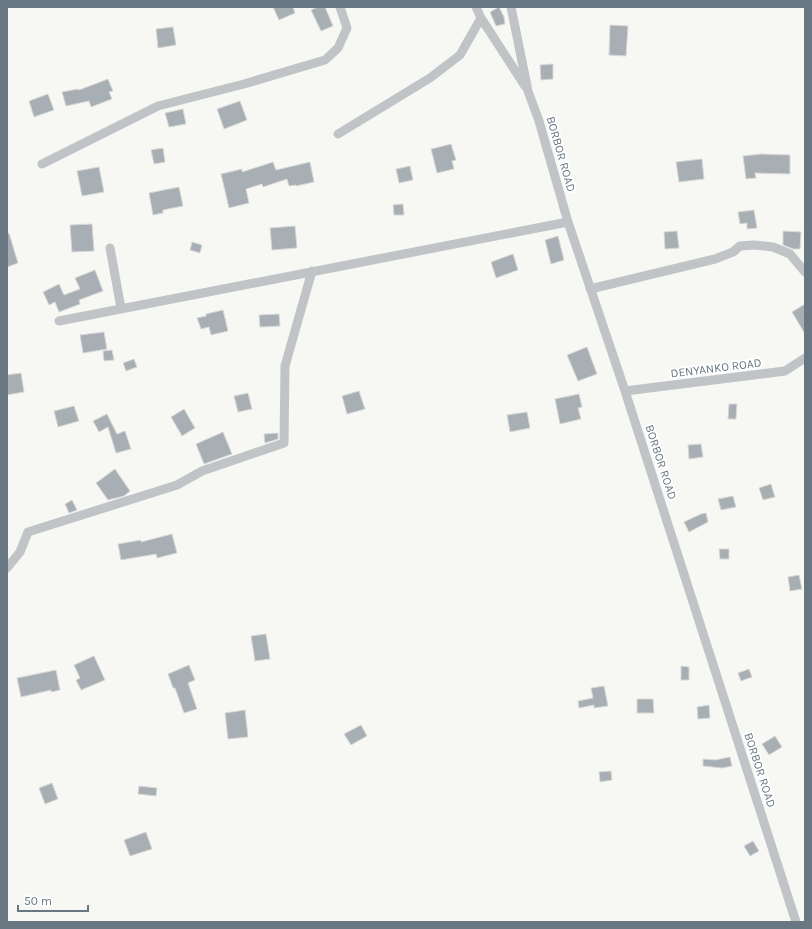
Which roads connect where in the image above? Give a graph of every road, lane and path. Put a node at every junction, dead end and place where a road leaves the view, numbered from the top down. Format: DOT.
graph roads {
  1 [pos="340,7"];
  2 [pos="476,7"];
  3 [pos="511,7"];
  4 [pos="482,18"];
  5 [pos="528,91"];
  6 [pos="338,134"];
  7 [pos="42,164"];
  8 [pos="568,222"];
  9 [pos="110,248"];
  10 [pos="312,271"];
  11 [pos="805,272"];
  12 [pos="590,289"];
  13 [pos="121,308"];
  14 [pos="59,321"];
  15 [pos="805,358"];
  16 [pos="625,391"];
  17 [pos="7,568"];
  18 [pos="796,922"];
  1 -- 7 [label="street"];
  2 -- 4 [label="street"];
  3 -- 5 [label="street, BORBOR ROAD"];
  4 -- 5 [label="street"];
  4 -- 6 [label="street"];
  5 -- 8 [label="street, BORBOR ROAD"];
  8 -- 10 [label="street"];
  8 -- 12 [label="street, BORBOR ROAD"];
  9 -- 13 [label="street"];
  10 -- 13 [label="street"];
  10 -- 17 [label="street"];
  11 -- 12 [label="street"];
  12 -- 16 [label="street, BORBOR ROAD"];
  13 -- 14 [label="street"];
  15 -- 16 [label="street, DENYANKO ROAD"];
  16 -- 18 [label="street, BORBOR ROAD"];
}
